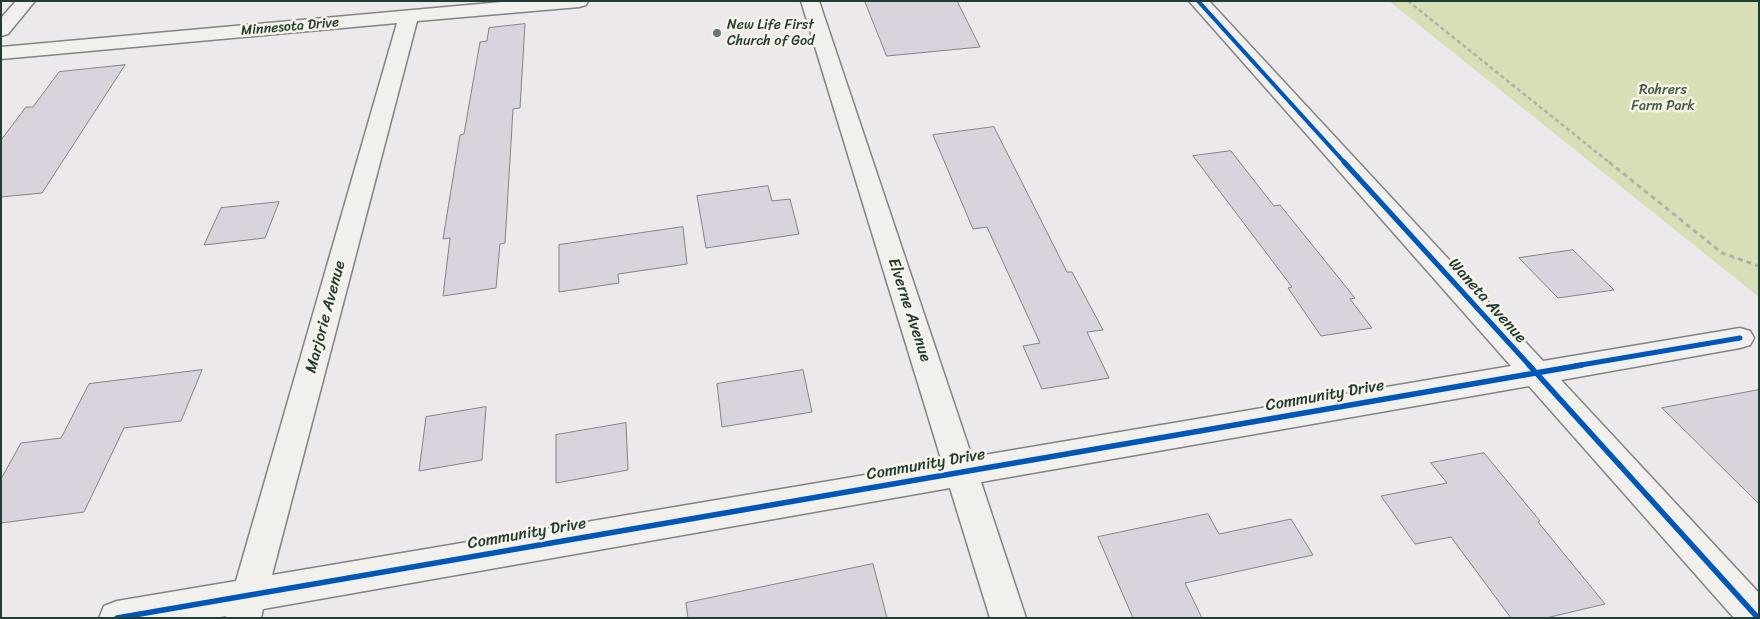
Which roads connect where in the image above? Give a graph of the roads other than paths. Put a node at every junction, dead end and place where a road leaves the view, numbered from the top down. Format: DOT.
graph roads {
  1 [pos="26,1"];
  2 [pos="579,1"];
  3 [pos="810,1"];
  4 [pos="1198,1"];
  5 [pos="409,16"];
  6 [pos="1,30"];
  7 [pos="1,53"];
  8 [pos="1740,338"];
  9 [pos="1535,373"];
  10 [pos="961,472"];
  11 [pos="246,606"];
  12 [pos="116,618"];
  13 [pos="1008,618"];
  14 [pos="1758,618"];
  1 -- 6 [label="street"];
  2 -- 5 [label="street, Minnesota Drive"];
  3 -- 10 [label="street, Elverne Avenue"];
  4 -- 9 [label="street, Waneta Avenue"];
  5 -- 7 [label="street, Minnesota Drive"];
  5 -- 11 [label="street, Marjorie Avenue"];
  8 -- 9 [label="street, Community Drive"];
  9 -- 10 [label="street, Community Drive"];
  9 -- 14 [label="street, Waneta Avenue"];
  10 -- 11 [label="street, Community Drive"];
  10 -- 13 [label="street, Elverne Avenue"];
  11 -- 12 [label="street, Community Drive"];
}
